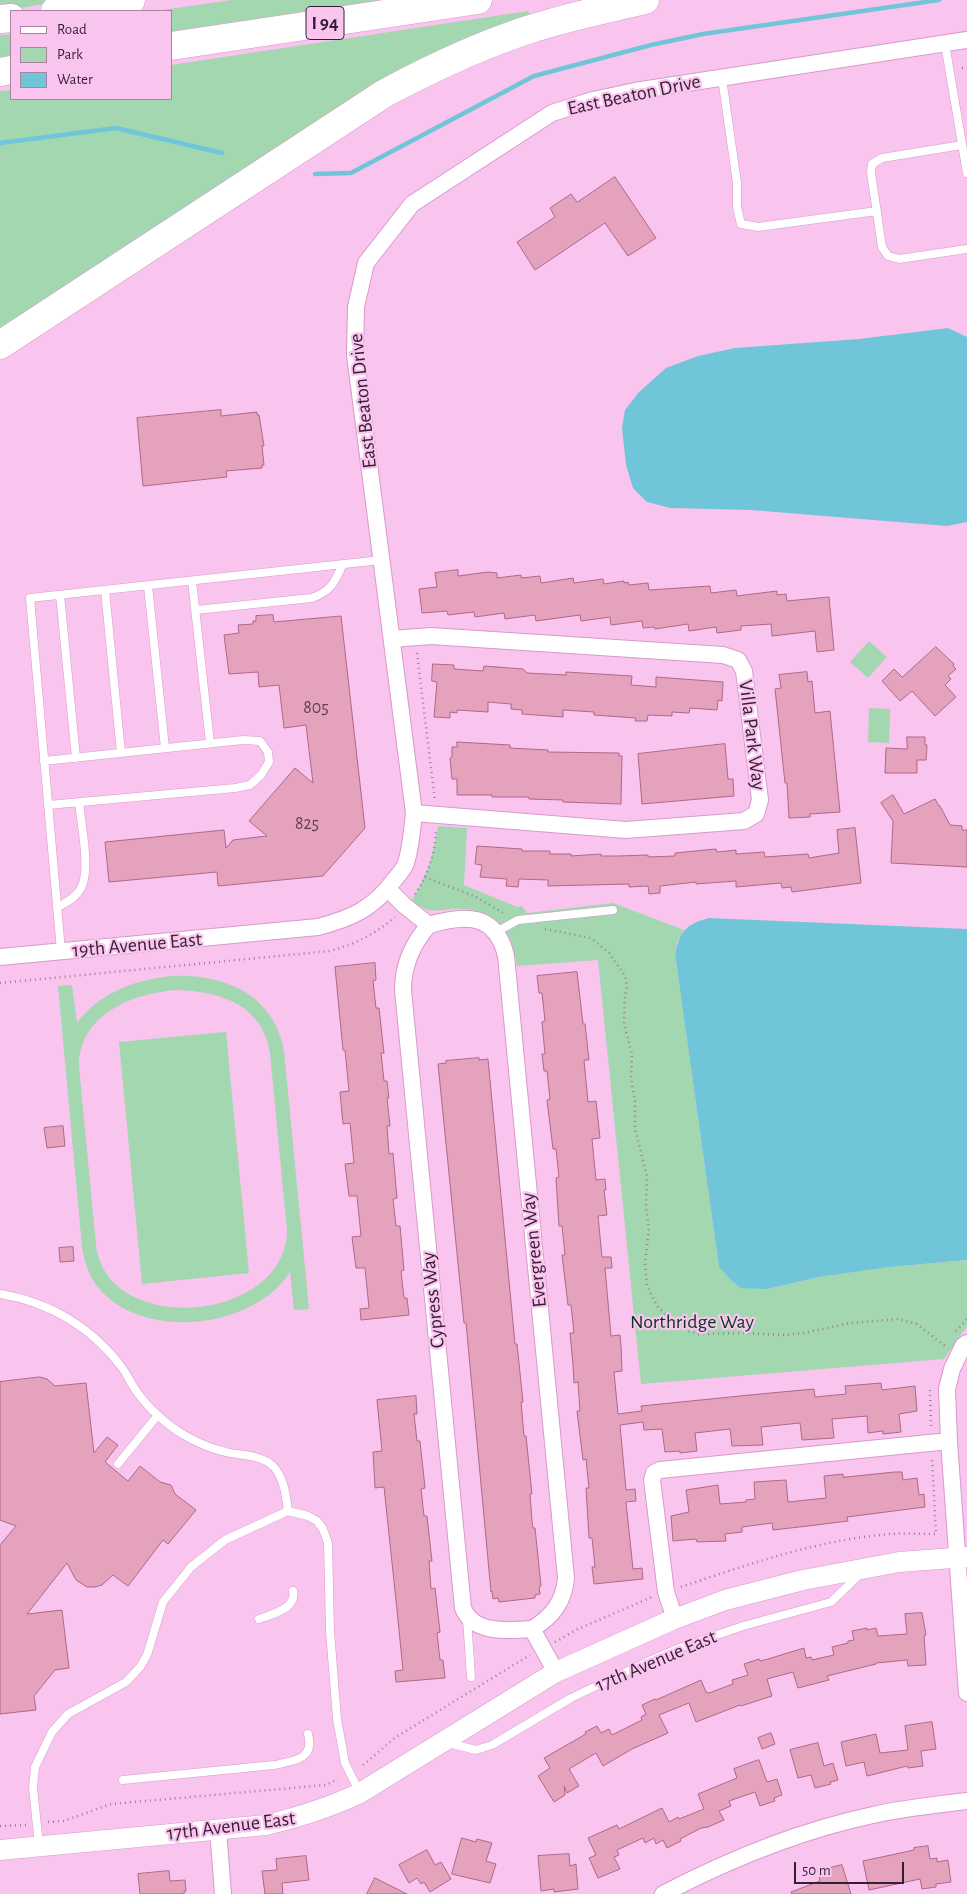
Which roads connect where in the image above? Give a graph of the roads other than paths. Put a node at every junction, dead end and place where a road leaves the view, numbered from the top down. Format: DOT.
graph roads {
  1 [pos="131,0"];
  2 [pos="478,0"];
  3 [pos="645,0"];
  4 [pos="61,10"];
  5 [pos="967,40"];
  6 [pos="945,44"];
  7 [pos="172,46"];
  8 [pos="722,78"];
  9 [pos="962,145"];
  10 [pos="967,174"];
  11 [pos="877,211"];
  12 [pos="967,249"];
  13 [pos="0,345"];
  14 [pos="381,560"];
  15 [pos="343,564"];
  16 [pos="192,581"];
  17 [pos="148,586"];
  18 [pos="105,590"];
  19 [pos="60,595"];
  20 [pos="196,610"];
  21 [pos="392,639"];
  22 [pos="210,743"];
  23 [pos="165,748"];
  24 [pos="121,753"];
  25 [pos="76,758"];
  26 [pos="44,761"];
  27 [pos="79,802"];
  28 [pos="48,805"];
  29 [pos="414,813"];
  30 [pos="388,889"];
  31 [pos="57,908"];
  32 [pos="613,910"];
  33 [pos="429,925"];
  34 [pos="275,932"];
  35 [pos="496,932"];
  36 [pos="61,952"];
  37 [pos="0,957"];
  38 [pos="0,1294"];
  39 [pos="967,1343"];
  40 [pos="158,1415"];
  41 [pos="949,1441"];
  42 [pos="118,1464"];
  43 [pos="288,1512"];
  44 [pos="962,1557"];
  45 [pos="867,1567"];
  46 [pos="293,1591"];
  47 [pos="467,1617"];
  48 [pos="259,1619"];
  49 [pos="675,1619"];
  50 [pos="532,1629"];
  51 [pos="556,1672"];
  52 [pos="471,1677"];
  53 [pos="967,1693"];
  54 [pos="308,1734"];
  55 [pos="444,1742"];
  56 [pos="123,1780"];
  57 [pos="360,1793"];
  58 [pos="967,1800"];
  59 [pos="218,1829"];
  60 [pos="39,1846"];
  61 [pos="0,1850"];
  62 [pos="223,1894"];
  63 [pos="663,1894"];
  1 -- 4 [label="highway"];
  2 -- 7 [label="highway, I 94"];
  3 -- 13 [label="highway"];
  5 -- 6 [label="street, East Beaton Drive"];
  6 -- 8 [label="street, East Beaton Drive"];
  6 -- 9 [label="lane"];
  8 -- 11 [label="lane"];
  8 -- 14 [label="street, East Beaton Drive"];
  9 -- 10 [label="lane"];
  9 -- 11 [label="lane"];
  11 -- 12 [label="lane"];
  14 -- 15 [label="lane"];
  14 -- 21 [label="street, East Beaton Drive"];
  15 -- 16 [label="lane"];
  15 -- 20 [label="lane"];
  16 -- 17 [label="lane"];
  16 -- 20 [label="lane"];
  17 -- 18 [label="lane"];
  17 -- 23 [label="lane"];
  18 -- 19 [label="lane"];
  18 -- 24 [label="lane"];
  19 -- 25 [label="lane"];
  19 -- 26 [label="lane"];
  20 -- 22 [label="lane"];
  21 -- 29 [label="street, East Beaton Drive"];
  21 -- 29 [label="street, Villa Park Way"];
  22 -- 23 [label="lane"];
  22 -- 27 [label="lane"];
  23 -- 24 [label="lane"];
  24 -- 25 [label="lane"];
  25 -- 26 [label="lane"];
  26 -- 28 [label="lane"];
  27 -- 28 [label="lane"];
  27 -- 31 [label="lane"];
  28 -- 31 [label="lane"];
  29 -- 30 [label="street, East Beaton Drive"];
  30 -- 33 [label="street"];
  30 -- 34 [label="street, East Beaton Drive"];
  31 -- 36 [label="lane"];
  32 -- 35 [label="lane"];
  33 -- 35 [label="street"];
  33 -- 47 [label="street, Cypress Way"];
  34 -- 36 [label="street, 19th Avenue East"];
  35 -- 50 [label="street, Evergreen Way"];
  36 -- 37 [label="street, 19th Avenue East"];
  38 -- 40 [label="lane"];
  39 -- 41 [label="street"];
  40 -- 42 [label="lane"];
  40 -- 43 [label="lane"];
  41 -- 44 [label="street"];
  41 -- 49 [label="street"];
  43 -- 57 [label="lane"];
  43 -- 60 [label="lane"];
  44 -- 45 [label="street, 17th Avenue East"];
  44 -- 53 [label="street"];
  45 -- 49 [label="street, 17th Avenue East"];
  45 -- 55 [label="lane, 17th Avenue East"];
  46 -- 48 [label="lane"];
  47 -- 50 [label="street"];
  47 -- 52 [label="lane"];
  49 -- 51 [label="street, 17th Avenue East"];
  50 -- 51 [label="street"];
  51 -- 55 [label="street, 17th Avenue East"];
  54 -- 56 [label="lane"];
  55 -- 57 [label="street, 17th Avenue East"];
  57 -- 59 [label="street, 17th Avenue East"];
  58 -- 63 [label="street"];
  59 -- 60 [label="street, 17th Avenue East"];
  59 -- 62 [label="street"];
  60 -- 61 [label="street, 17th Avenue East"];
}
